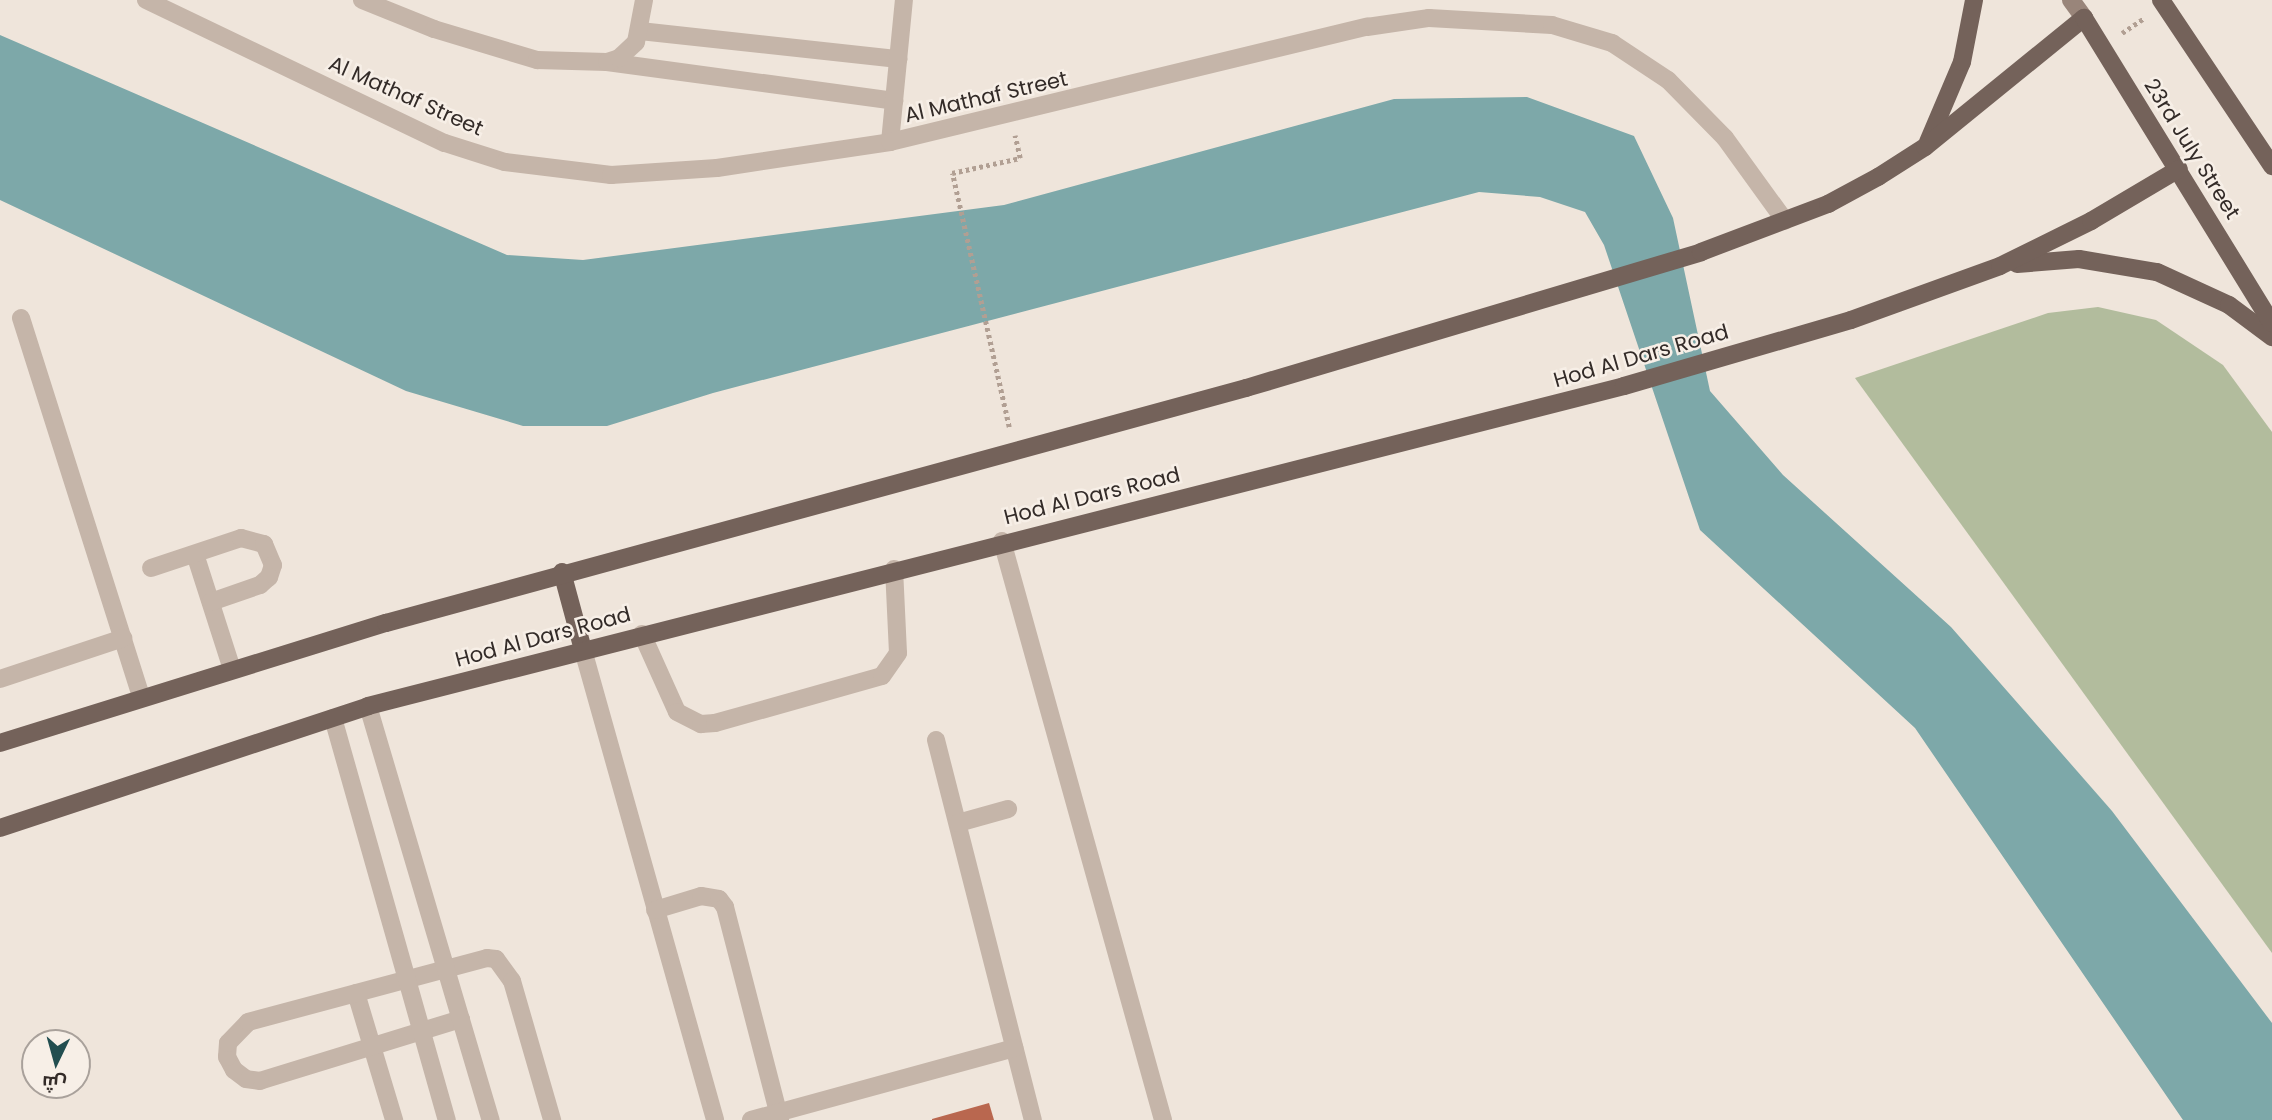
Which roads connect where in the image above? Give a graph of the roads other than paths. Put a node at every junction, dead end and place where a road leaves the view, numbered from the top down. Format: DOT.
graph roads {
  1 [pos="146,0"];
  2 [pos="362,0"];
  3 [pos="644,0"];
  4 [pos="904,0"];
  5 [pos="1975,0"];
  6 [pos="2071,0"];
  7 [pos="2163,2"];
  8 [pos="2084,18"];
  9 [pos="640,31"];
  10 [pos="898,60"];
  11 [pos="607,62"];
  12 [pos="894,100"];
  13 [pos="890,142"];
  14 [pos="1926,147"];
  15 [pos="2272,166"];
  16 [pos="2179,169"];
  17 [pos="1785,220"];
  18 [pos="2000,266"];
  19 [pos="21,318"];
  20 [pos="2272,323"];
  21 [pos="2272,337"];
  22 [pos="1002,541"];
  23 [pos="195,554"];
  24 [pos="151,568"];
  25 [pos="894,569"];
  26 [pos="562,572"];
  27 [pos="211,602"];
  28 [pos="642,634"];
  29 [pos="123,638"];
  30 [pos="583,650"];
  31 [pos="232,668"];
  32 [pos="0,679"];
  33 [pos="141,696"];
  34 [pos="368,706"];
  35 [pos="333,718"];
  36 [pos="936,740"];
  37 [pos="0,743"];
  38 [pos="1007,809"];
  39 [pos="958,823"];
  40 [pos="0,828"];
  41 [pos="654,910"];
  42 [pos="445,969"];
  43 [pos="407,979"];
  44 [pos="356,993"];
  45 [pos="461,1019"];
  46 [pos="422,1031"];
  47 [pos="373,1047"];
  48 [pos="1014,1048"];
  49 [pos="779,1117"];
  50 [pos="394,1120"];
  51 [pos="447,1120"];
  52 [pos="491,1120"];
  53 [pos="552,1120"];
  54 [pos="715,1120"];
  55 [pos="751,1120"];
  56 [pos="1033,1120"];
  57 [pos="1163,1120"];
  1 -- 13 [label="street, Al Mathaf Street"];
  2 -- 11 [label="street"];
  3 -- 9 [label="street"];
  4 -- 10 [label="street"];
  5 -- 14 [label="main road"];
  6 -- 8 [label="main road, 23rd July Street"];
  7 -- 15 [label="main road"];
  8 -- 14 [label="main road"];
  8 -- 16 [label="main road, 23rd July Street"];
  9 -- 10 [label="street"];
  9 -- 11 [label="street"];
  10 -- 12 [label="street"];
  11 -- 12 [label="street"];
  12 -- 13 [label="street"];
  13 -- 17 [label="street, Al Mathaf Street"];
  14 -- 17 [label="main road"];
  16 -- 18 [label="main road, Hod Al Dars Road"];
  16 -- 20 [label="main road, 23rd July Street"];
  17 -- 26 [label="main road"];
  18 -- 21 [label="main road"];
  18 -- 22 [label="main road, Hod Al Dars Road"];
  19 -- 29 [label="street"];
  22 -- 25 [label="main road, Hod Al Dars Road"];
  22 -- 57 [label="street"];
  23 -- 24 [label="street"];
  23 -- 27 [label="street"];
  23 -- 27 [label="street"];
  25 -- 28 [label="main road, Hod Al Dars Road"];
  25 -- 28 [label="street"];
  26 -- 30 [label="main road"];
  26 -- 31 [label="main road"];
  27 -- 31 [label="street"];
  28 -- 30 [label="main road, Hod Al Dars Road"];
  29 -- 32 [label="street"];
  29 -- 33 [label="street"];
  30 -- 34 [label="main road, Hod Al Dars Road"];
  30 -- 41 [label="street"];
  31 -- 33 [label="main road"];
  33 -- 37 [label="main road"];
  34 -- 35 [label="main road, Hod Al Dars Road"];
  34 -- 42 [label="street"];
  35 -- 40 [label="main road, Hod Al Dars Road"];
  35 -- 43 [label="street"];
  36 -- 39 [label="street"];
  38 -- 39 [label="street"];
  39 -- 48 [label="street"];
  41 -- 49 [label="street"];
  41 -- 54 [label="street"];
  42 -- 43 [label="street"];
  42 -- 45 [label="street"];
  42 -- 53 [label="street"];
  43 -- 44 [label="street"];
  43 -- 46 [label="street"];
  44 -- 47 [label="street"];
  44 -- 47 [label="street"];
  45 -- 46 [label="street"];
  45 -- 52 [label="street"];
  46 -- 47 [label="street"];
  46 -- 51 [label="street"];
  47 -- 50 [label="street"];
  48 -- 49 [label="street"];
  48 -- 56 [label="street"];
  49 -- 55 [label="street"];
}
